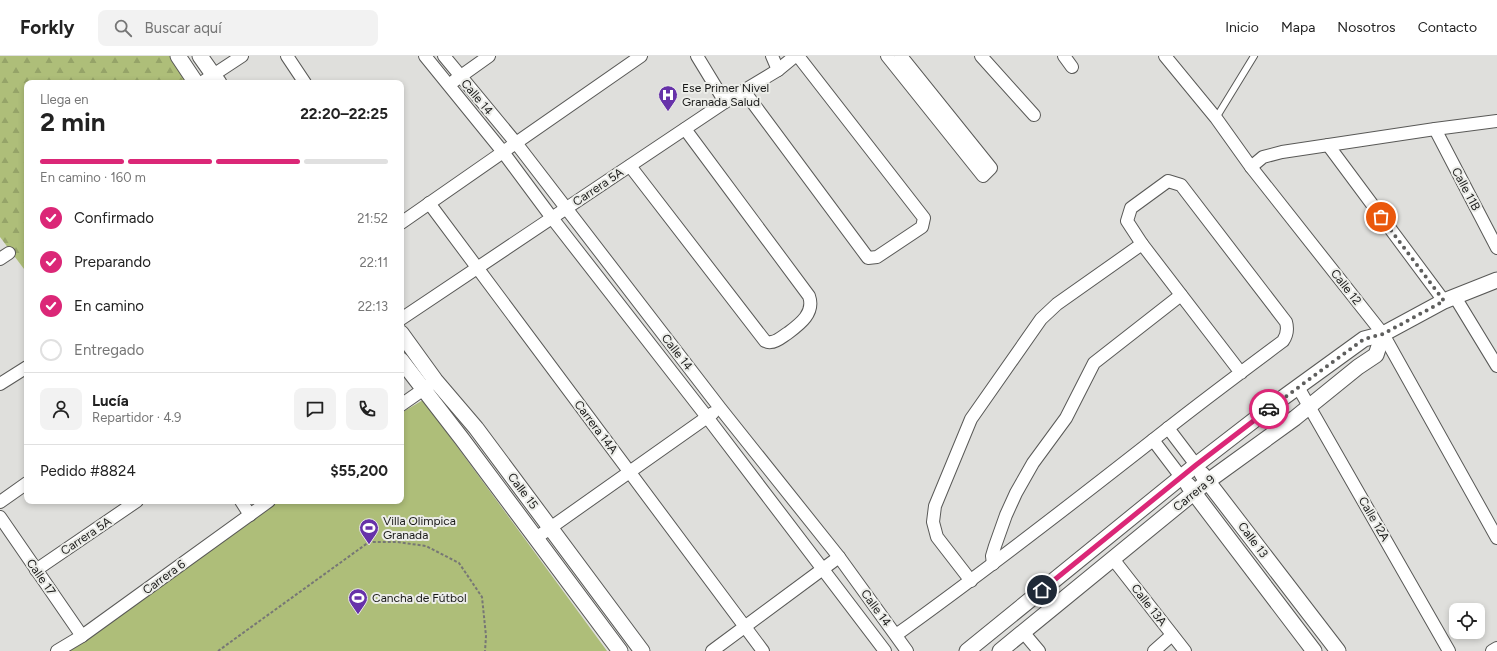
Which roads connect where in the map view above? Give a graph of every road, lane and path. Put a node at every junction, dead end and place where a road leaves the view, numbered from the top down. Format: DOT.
graph roads {
  1 [pos="178,56"];
  2 [pos="200,56"];
  3 [pos="242,56"];
  4 [pos="287,56"];
  5 [pos="425,56"];
  6 [pos="444,56"];
  7 [pos="489,56"];
  8 [pos="641,56"];
  9 [pos="697,56"];
  10 [pos="772,56"];
  11 [pos="795,56"];
  12 [pos="798,56"];
  13 [pos="887,56"];
  14 [pos="901,56"];
  15 [pos="981,56"];
  16 [pos="1064,56"];
  17 [pos="1165,56"];
  18 [pos="1254,56"];
  19 [pos="1072,66"];
  20 [pos="778,70"];
  21 [pos="460,77"];
  22 [pos="194,80"];
  23 [pos="211,80"];
  24 [pos="303,80"];
  25 [pos="448,85"];
  26 [pos="744,91"];
  27 [pos="726,102"];
  28 [pos="1034,115"];
  29 [pos="1216,118"];
  30 [pos="1497,121"];
  31 [pos="685,129"];
  32 [pos="1435,129"];
  33 [pos="516,143"];
  34 [pos="1328,145"];
  35 [pos="503,152"];
  36 [pos="630,166"];
  37 [pos="1251,167"];
  38 [pos="430,203"];
  39 [pos="565,209"];
  40 [pos="552,218"];
  41 [pos="404,221"];
  42 [pos="1142,244"];
  43 [pos="1497,248"];
  44 [pos="477,268"];
  45 [pos="1497,280"];
  46 [pos="1181,295"];
  47 [pos="1449,299"];
  48 [pos="404,318"];
  49 [pos="1383,334"];
  50 [pos="404,337"];
  51 [pos="404,364"];
  52 [pos="1497,366"];
  53 [pos="24,368"];
  54 [pos="1241,373"];
  55 [pos="435,380"];
  56 [pos="0,384"];
  57 [pos="1298,387"];
  58 [pos="423,390"];
  59 [pos="404,403"];
  60 [pos="1309,406"];
  61 [pos="720,408"];
  62 [pos="707,417"];
  63 [pos="1168,428"];
  64 [pos="1153,440"];
  65 [pos="1196,465"];
  66 [pos="630,472"];
  67 [pos="1181,477"];
  68 [pos="1208,481"];
  69 [pos="24,485"];
  70 [pos="1194,493"];
  71 [pos="0,502"];
  72 [pos="133,504"];
  73 [pos="242,504"];
  74 [pos="265,504"];
  75 [pos="250,515"];
  76 [pos="0,517"];
  77 [pos="550,528"];
  78 [pos="536,538"];
  79 [pos="1497,538"];
  80 [pos="839,557"];
  81 [pos="1113,559"];
  82 [pos="993,564"];
  83 [pos="822,569"];
  84 [pos="36,570"];
  85 [pos="971,581"];
  86 [pos="745,627"];
  87 [pos="1023,632"];
  88 [pos="896,635"];
  89 [pos="1172,635"];
  90 [pos="82,636"];
  91 [pos="1497,648"];
  92 [pos="57,651"];
  93 [pos="218,651"];
  94 [pos="485,651"];
  95 [pos="620,651"];
  96 [pos="642,651"];
  97 [pos="712,651"];
  98 [pos="763,651"];
  99 [pos="885,651"];
  100 [pos="908,651"];
  101 [pos="967,651"];
  102 [pos="1000,651"];
  103 [pos="1039,651"];
  104 [pos="1154,651"];
  105 [pos="1185,651"];
  106 [pos="1314,651"];
  107 [pos="1338,651"];
  108 [pos="1449,651"];
  109 [pos="1492,651"];
  1 -- 22 [label="street"];
  2 -- 23 [label="street"];
  3 -- 23 [label="street"];
  4 -- 24 [label="street"];
  5 -- 25 [label="street, Calle 14"];
  6 -- 21 [label="street, Calle 14"];
  7 -- 21 [label="street"];
  8 -- 33 [label="street"];
  9 -- 27 [label="street"];
  10 -- 20 [label="street"];
  11 -- 20 [label="street, Carrera 5A"];
  12 -- 26 [label="street"];
  13 -- 14 [label="street"];
  15 -- 28 [label="street"];
  16 -- 19 [label="street"];
  17 -- 29 [label="street, Calle 12"];
  18 -- 29 [label="lane"];
  20 -- 26 [label="street, Carrera 5A"];
  21 -- 25 [label="street"];
  21 -- 33 [label="street, Calle 14"];
  25 -- 35 [label="street, Calle 14"];
  26 -- 27 [label="street, Carrera 5A"];
  27 -- 31 [label="street, Carrera 5A"];
  29 -- 37 [label="street, Calle 12"];
  30 -- 32 [label="street"];
  31 -- 36 [label="street, Carrera 5A"];
  31 -- 36 [label="street"];
  32 -- 34 [label="street"];
  32 -- 43 [label="street, Calle 11B"];
  33 -- 35 [label="street"];
  33 -- 39 [label="street, Calle 14"];
  34 -- 37 [label="street"];
  34 -- 47 [label="street"];
  35 -- 38 [label="street"];
  35 -- 40 [label="street, Calle 14"];
  36 -- 39 [label="street, Carrera 5A"];
  37 -- 49 [label="street, Calle 12"];
  38 -- 41 [label="street"];
  38 -- 44 [label="street, Carrera 14A"];
  39 -- 40 [label="street, Carrera 5A"];
  39 -- 61 [label="street, Calle 14"];
  40 -- 44 [label="street, Carrera 5A"];
  40 -- 62 [label="street, Calle 14"];
  42 -- 46 [label="street"];
  42 -- 54 [label="street"];
  42 -- 85 [label="street"];
  44 -- 48 [label="street, Carrera 5A"];
  44 -- 66 [label="street, Carrera 14A"];
  45 -- 47 [label="street, Carrera 9"];
  46 -- 54 [label="street"];
  46 -- 82 [label="street"];
  47 -- 49 [label="street, Carrera 9"];
  47 -- 52 [label="street"];
  49 -- 57 [label="street, Carrera 9"];
  49 -- 60 [label="street, Carrera 9"];
  49 -- 79 [label="street, Calle 12"];
  50 -- 55 [label="street, Calle 15"];
  51 -- 58 [label="street, Calle 15"];
  53 -- 56 [label="street"];
  54 -- 63 [label="street"];
  55 -- 58 [label="street"];
  55 -- 77 [label="street, Calle 15"];
  57 -- 60 [label="street, Calle 12A"];
  57 -- 65 [label="street, Carrera 9"];
  58 -- 59 [label="street"];
  58 -- 78 [label="street, Calle 15"];
  60 -- 68 [label="street, Carrera 9"];
  60 -- 108 [label="street, Calle 12A"];
  61 -- 62 [label="street"];
  61 -- 80 [label="street, Calle 14"];
  62 -- 66 [label="street"];
  62 -- 83 [label="street, Calle 14"];
  63 -- 64 [label="street"];
  63 -- 65 [label="street, Calle 13"];
  64 -- 67 [label="street, Calle 13"];
  64 -- 82 [label="street"];
  65 -- 67 [label="street, Carrera 9"];
  65 -- 68 [label="street, Calle 13"];
  66 -- 77 [label="street"];
  66 -- 86 [label="street, Carrera 14A"];
  67 -- 70 [label="street, Calle 13"];
  67 -- 101 [label="street, Carrera 9"];
  68 -- 70 [label="street, Carrera 9"];
  68 -- 107 [label="street, Calle 13"];
  69 -- 71 [label="street"];
  70 -- 81 [label="street, Carrera 9"];
  70 -- 106 [label="street, Calle 13"];
  72 -- 84 [label="street, Carrera 5A"];
  73 -- 75 [label="street"];
  74 -- 75 [label="street, Carrera 6"];
  75 -- 90 [label="street, Carrera 6"];
  76 -- 84 [label="street, Calle 17"];
  77 -- 78 [label="street"];
  77 -- 96 [label="street, Calle 15"];
  78 -- 95 [label="street, Calle 15"];
  80 -- 83 [label="street"];
  80 -- 88 [label="street, Calle 14"];
  81 -- 87 [label="street, Carrera 9"];
  81 -- 89 [label="street, Calle 13A"];
  82 -- 85 [label="street"];
  83 -- 86 [label="street"];
  83 -- 99 [label="street, Calle 14"];
  84 -- 90 [label="street, Calle 17"];
  85 -- 88 [label="street"];
  86 -- 97 [label="street"];
  86 -- 98 [label="street, Carrera 14A"];
  87 -- 102 [label="street, Carrera 9"];
  87 -- 103 [label="street"];
  88 -- 100 [label="street, Calle 14"];
  89 -- 104 [label="street"];
  89 -- 105 [label="street, Calle 13A"];
  90 -- 92 [label="street, Carrera 6"];
  91 -- 109 [label="street"];
  93 -- 94 [label="path"];
}
